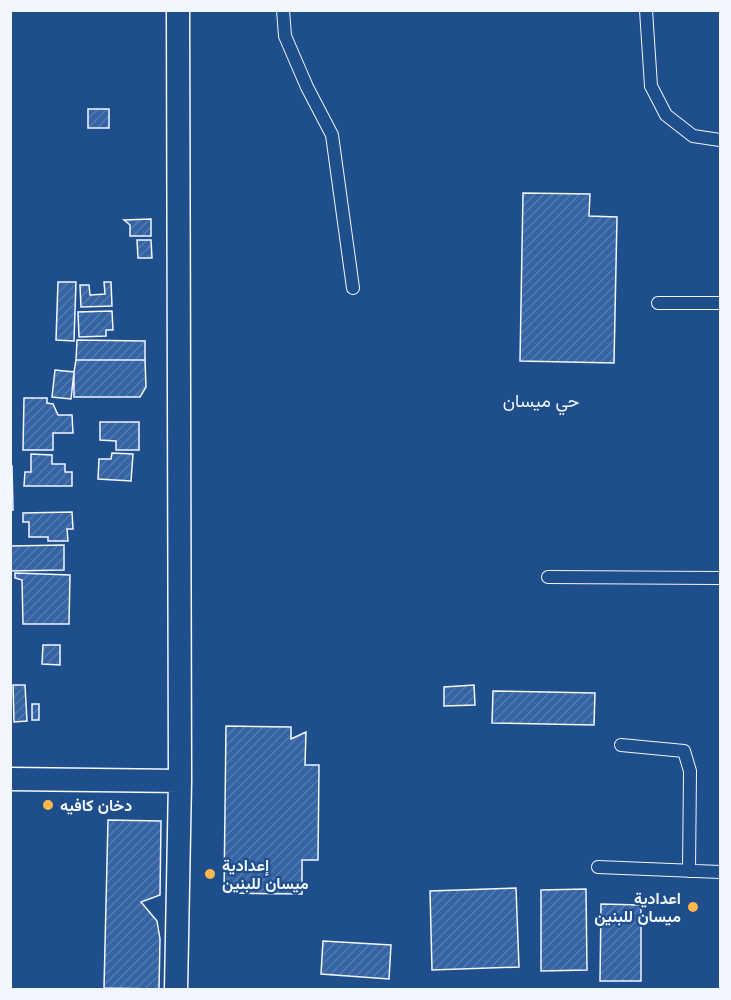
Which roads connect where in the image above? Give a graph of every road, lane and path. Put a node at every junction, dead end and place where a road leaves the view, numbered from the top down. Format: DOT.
graph roads {
  1 [pos="178,10"];
  2 [pos="283,10"];
  3 [pos="646,10"];
  4 [pos="720,140"];
  5 [pos="353,288"];
  6 [pos="658,303"];
  7 [pos="720,303"];
  8 [pos="548,577"];
  9 [pos="720,578"];
  10 [pos="621,745"];
  11 [pos="10,779"];
  12 [pos="180,782"];
  13 [pos="598,867"];
  14 [pos="689,871"];
  15 [pos="720,872"];
  16 [pos="176,990"];
  1 -- 12 [label="street"];
  2 -- 5 [label="lane"];
  3 -- 4 [label="lane"];
  6 -- 7 [label="lane"];
  8 -- 9 [label="lane"];
  10 -- 14 [label="lane"];
  11 -- 12 [label="street"];
  12 -- 16 [label="street"];
  13 -- 14 [label="lane"];
  14 -- 15 [label="lane"];
}
